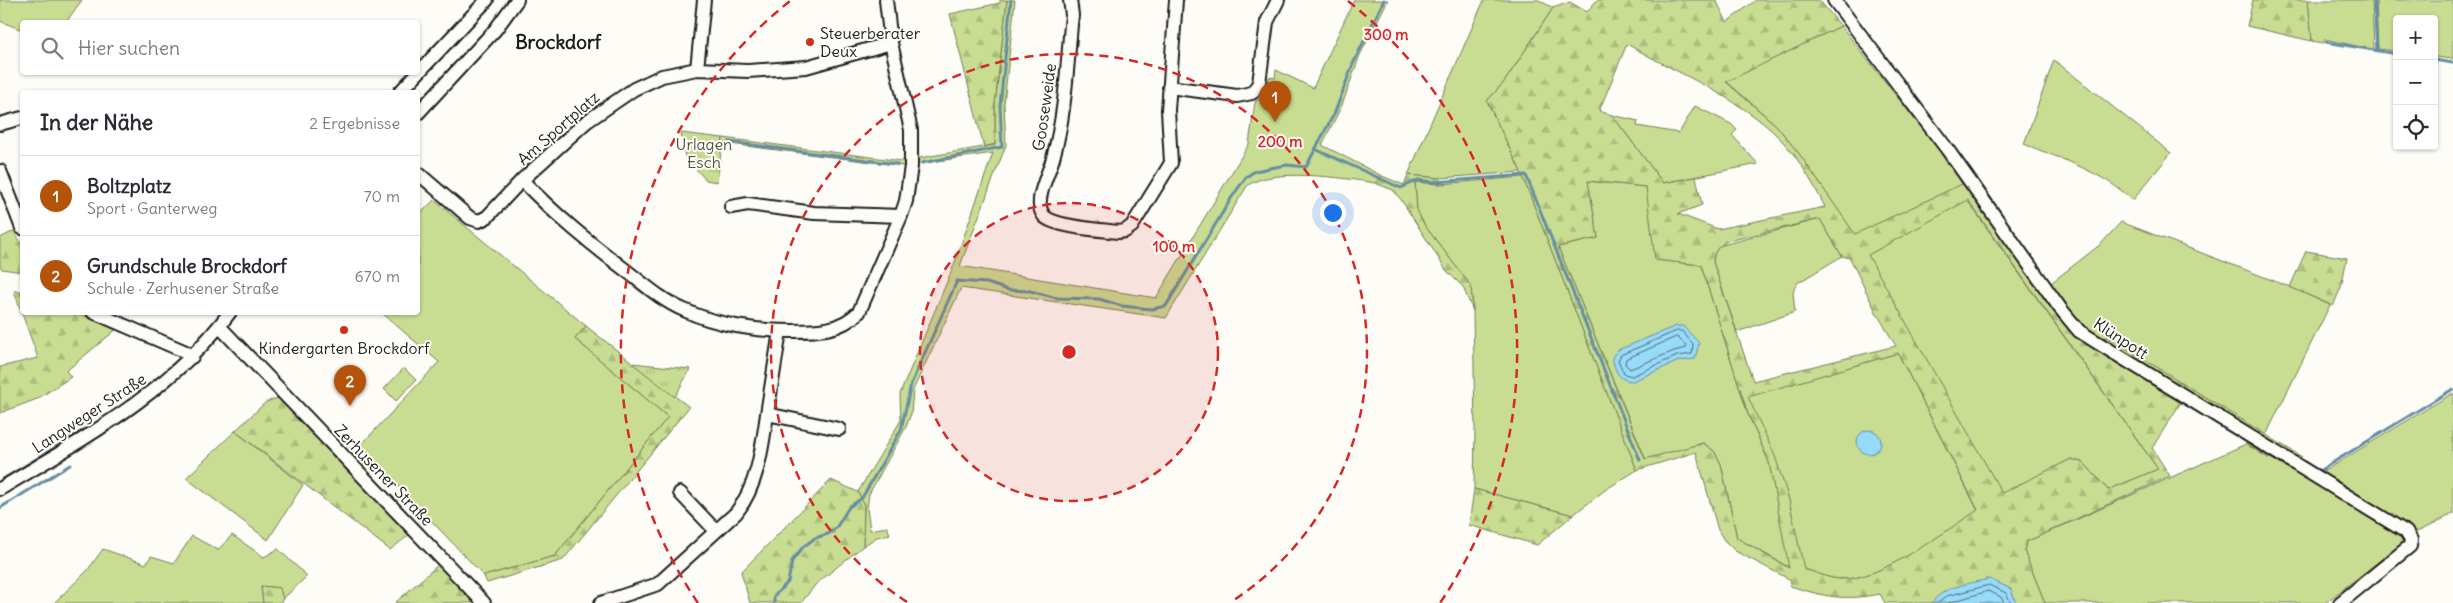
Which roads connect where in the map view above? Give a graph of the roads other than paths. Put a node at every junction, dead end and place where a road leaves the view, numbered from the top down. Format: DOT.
graph roads {
  1 [pos="487,0"];
  2 [pos="517,0"];
  3 [pos="704,0"];
  4 [pos="886,0"];
  5 [pos="1070,0"];
  6 [pos="1176,0"];
  7 [pos="1278,0"];
  8 [pos="1834,0"];
  9 [pos="891,43"];
  10 [pos="697,69"];
  11 [pos="420,71"];
  12 [pos="416,75"];
  13 [pos="1169,87"];
  14 [pos="402,90"];
  15 [pos="420,111"];
  16 [pos="20,119"];
  17 [pos="0,124"];
  18 [pos="0,171"];
  19 [pos="420,176"];
  20 [pos="522,180"];
  21 [pos="731,207"];
  22 [pos="902,216"];
  23 [pos="20,223"];
  24 [pos="101,315"];
  25 [pos="228,315"];
  26 [pos="220,327"];
  27 [pos="780,331"];
  28 [pos="192,357"];
  29 [pos="768,414"];
  30 [pos="839,429"];
  31 [pos="0,489"];
  32 [pos="680,493"];
  33 [pos="716,531"];
  34 [pos="484,603"];
  35 [pos="601,603"];
  36 [pos="2340,603"];
  1 -- 11 [label="street"];
  2 -- 15 [label="street"];
  3 -- 10 [label="street"];
  4 -- 9 [label="street"];
  5 -- 13 [label="street, Gooseweide"];
  6 -- 13 [label="street, Gooseweide"];
  7 -- 13 [label="street"];
  8 -- 36 [label="street, Klünpott"];
  9 -- 10 [label="street, Am Sportplatz"];
  9 -- 22 [label="street"];
  10 -- 20 [label="street, Am Sportplatz"];
  12 -- 14 [label="street"];
  16 -- 17 [label="street"];
  18 -- 23 [label="street"];
  19 -- 20 [label="street, Am Sportplatz"];
  20 -- 27 [label="street, Am Sportplatz"];
  21 -- 22 [label="street"];
  22 -- 27 [label="street"];
  24 -- 28 [label="street"];
  25 -- 26 [label="street, Langweger Straße"];
  26 -- 28 [label="street, Langweger Straße"];
  26 -- 34 [label="street, Zerhusener Straße"];
  27 -- 29 [label="street"];
  28 -- 31 [label="street, Langweger Straße"];
  29 -- 30 [label="street"];
  29 -- 33 [label="street"];
  32 -- 33 [label="street"];
  33 -- 35 [label="street"];
}
